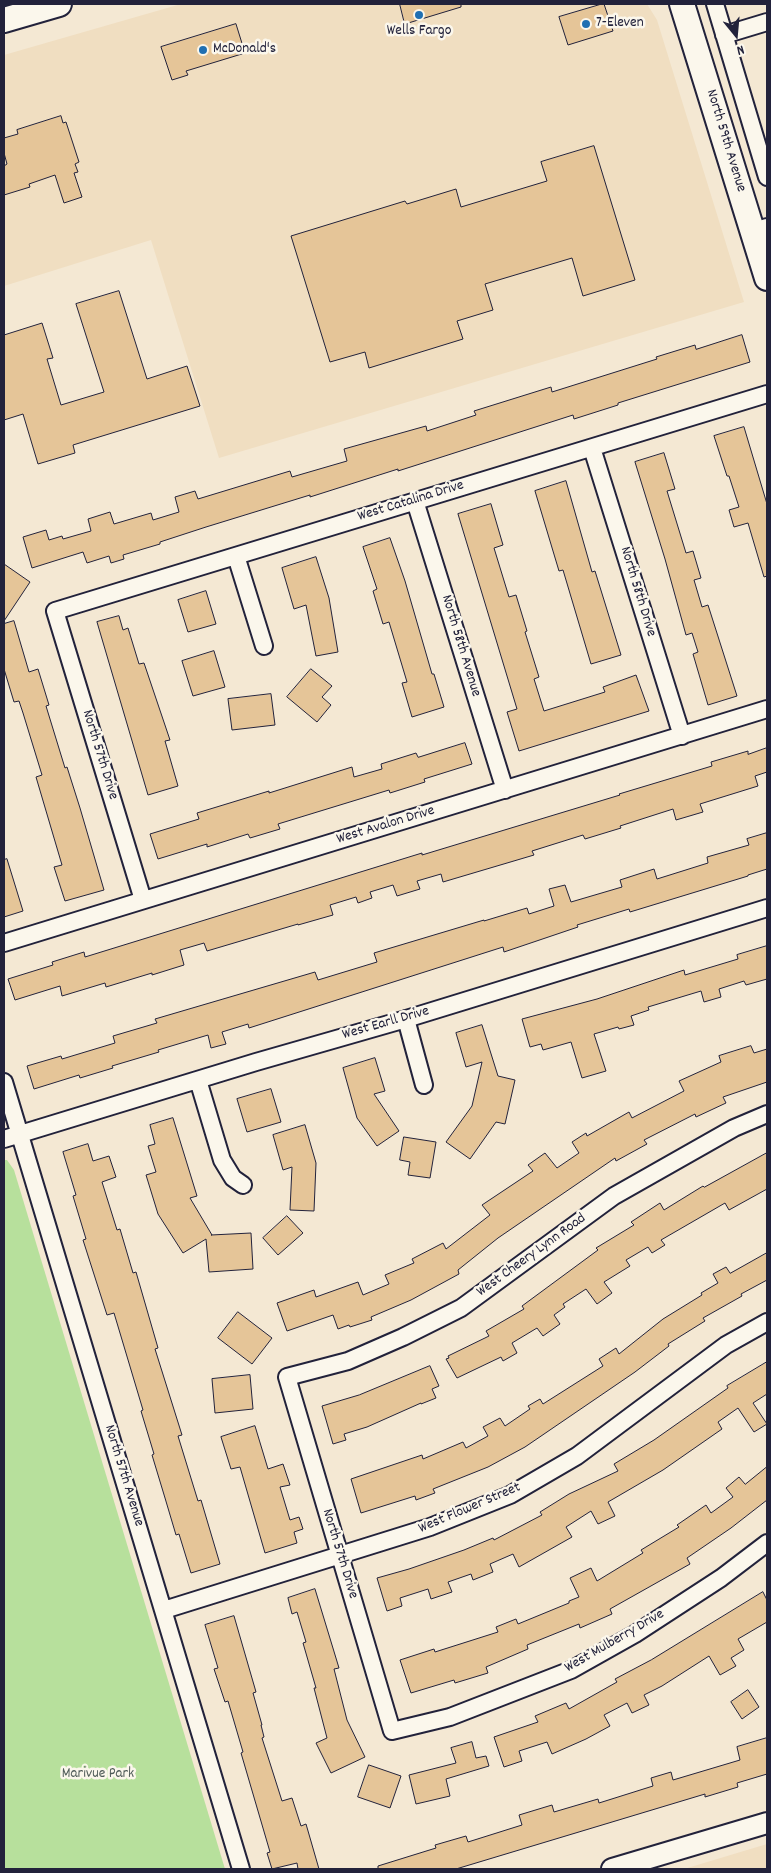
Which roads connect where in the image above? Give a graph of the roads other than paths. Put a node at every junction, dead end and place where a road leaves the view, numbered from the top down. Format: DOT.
graph roads {
  1 [pos="59,4"];
  2 [pos="682,4"];
  3 [pos="715,4"];
  4 [pos="4,20"];
  5 [pos="767,22"];
  6 [pos="724,35"];
  7 [pos="767,177"];
  8 [pos="760,229"];
  9 [pos="767,278"];
  10 [pos="766,399"];
  11 [pos="592,448"];
  12 [pos="415,501"];
  13 [pos="236,556"];
  14 [pos="55,611"];
  15 [pos="264,646"];
  16 [pos="767,709"];
  17 [pos="682,736"];
  18 [pos="505,790"];
  19 [pos="143,900"];
  20 [pos="767,908"];
  21 [pos="4,942"];
  22 [pos="406,1019"];
  23 [pos="198,1080"];
  24 [pos="4,1082"];
  25 [pos="424,1085"];
  26 [pos="767,1114"];
  27 [pos="20,1135"];
  28 [pos="4,1139"];
  29 [pos="243,1185"];
  30 [pos="767,1322"];
  31 [pos="287,1377"];
  32 [pos="767,1543"];
  33 [pos="340,1556"];
  34 [pos="164,1610"];
  35 [pos="392,1731"];
  36 [pos="767,1823"];
  37 [pos="241,1869"];
  38 [pos="612,1869"];
  1 -- 4 [label="main road"];
  2 -- 8 [label="main road, North 59th Avenue"];
  3 -- 6 [label="street, North 59th Avenue"];
  5 -- 6 [label="street"];
  6 -- 7 [label="street, North 59th Avenue"];
  8 -- 9 [label="main road, North 59th Avenue"];
  10 -- 11 [label="street, West Catalina Drive"];
  11 -- 12 [label="street, West Catalina Drive"];
  11 -- 17 [label="street, North 58th Drive"];
  12 -- 13 [label="street, West Catalina Drive"];
  12 -- 18 [label="street, North 58th Avenue"];
  13 -- 14 [label="street, West Catalina Drive"];
  13 -- 15 [label="street"];
  14 -- 19 [label="street, North 57th Drive"];
  16 -- 17 [label="street, West Avalon Drive"];
  17 -- 18 [label="street, West Avalon Drive"];
  18 -- 19 [label="street, West Avalon Drive"];
  19 -- 21 [label="street, West Avalon Drive"];
  20 -- 22 [label="street, West Earll Drive"];
  22 -- 23 [label="street, West Earll Drive"];
  22 -- 25 [label="street"];
  23 -- 27 [label="street, West Earll Drive"];
  23 -- 29 [label="street"];
  24 -- 27 [label="street, North 57th Avenue"];
  26 -- 31 [label="street, West Cheery Lynn Road"];
  27 -- 28 [label="street, West Earll Drive"];
  27 -- 34 [label="street, North 57th Avenue"];
  30 -- 33 [label="street, West Flower Street"];
  31 -- 33 [label="street, North 57th Drive"];
  32 -- 35 [label="street, West Mulberry Drive"];
  33 -- 34 [label="street, West Flower Street"];
  33 -- 35 [label="street, North 57th Drive"];
  34 -- 37 [label="street, North 57th Avenue"];
  36 -- 38 [label="street"];
}
